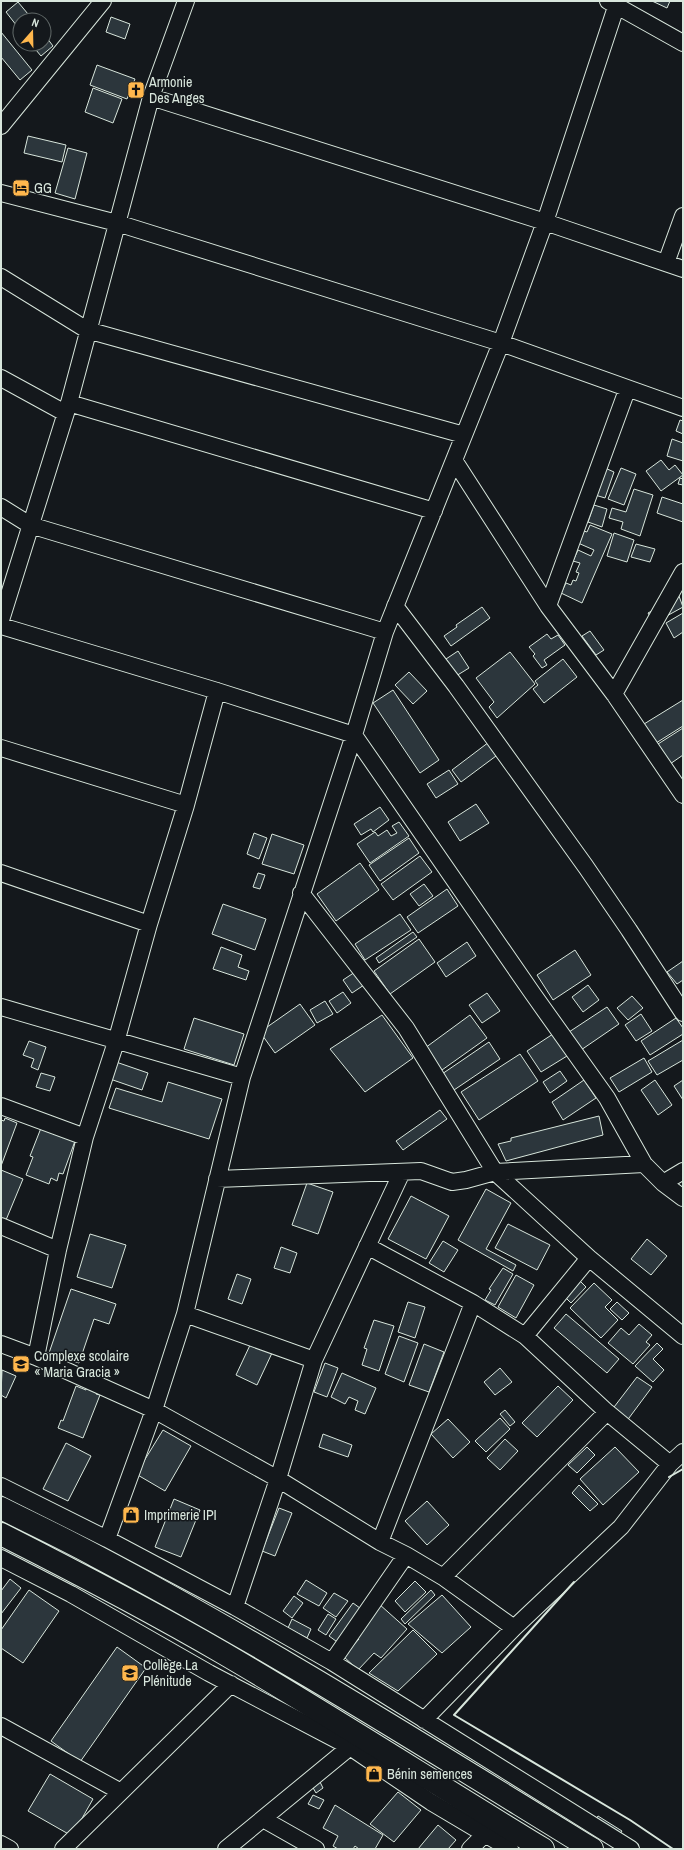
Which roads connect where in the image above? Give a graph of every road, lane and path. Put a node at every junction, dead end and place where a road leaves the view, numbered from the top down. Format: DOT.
graph roads {
  1 [pos="103,1"];
  2 [pos="186,1"];
  3 [pos="614,3"];
  4 [pos="683,43"];
  5 [pos="152,97"];
  6 [pos="1,126"];
  7 [pos="1,193"];
  8 [pos="683,216"];
  9 [pos="117,222"];
  10 [pos="545,222"];
  11 [pos="666,263"];
  12 [pos="683,269"];
  13 [pos="1,277"];
  14 [pos="87,330"];
  15 [pos="501,343"];
  16 [pos="1,378"];
  17 [pos="627,390"];
  18 [pos="67,408"];
  19 [pos="683,408"];
  20 [pos="464,435"];
  21 [pos="454,460"];
  22 [pos="1,507"];
  23 [pos="434,511"];
  24 [pos="30,525"];
  25 [pos="683,572"];
  26 [pos="6,592"];
  27 [pos="395,606"];
  28 [pos="548,606"];
  29 [pos="1,620"];
  30 [pos="1,626"];
  31 [pos="385,632"];
  32 [pos="217,691"];
  33 [pos="614,694"];
  34 [pos="354,735"];
  35 [pos="1,748"];
  36 [pos="683,795"];
  37 [pos="186,805"];
  38 [pos="1,873"];
  39 [pos="301,893"];
  40 [pos="149,924"];
  41 [pos="1,1007"];
  42 [pos="683,1013"];
  43 [pos="116,1042"];
  44 [pos="242,1077"];
  45 [pos="1,1106"];
  46 [pos="84,1137"];
  47 [pos="644,1164"];
  48 [pos="683,1171"];
  49 [pos="402,1172"];
  50 [pos="495,1172"];
  51 [pos="217,1180"];
  52 [pos="663,1183"];
  53 [pos="683,1198"];
  54 [pos="1,1226"];
  55 [pos="367,1246"];
  56 [pos="58,1250"];
  57 [pos="589,1258"];
  58 [pos="473,1303"];
  59 [pos="185,1314"];
  60 [pos="526,1336"];
  61 [pos="683,1336"];
  62 [pos="1,1344"];
  63 [pos="36,1357"];
  64 [pos="314,1360"];
  65 [pos="154,1410"];
  66 [pos="607,1412"];
  67 [pos="683,1452"];
  68 [pos="670,1464"];
  69 [pos="278,1479"];
  70 [pos="1,1486"];
  71 [pos="1,1508"];
  72 [pos="1,1534"];
  73 [pos="107,1539"];
  74 [pos="380,1542"];
  75 [pos="406,1555"];
  76 [pos="1,1558"];
  77 [pos="442,1577"];
  78 [pos="235,1607"];
  79 [pos="514,1628"];
  80 [pos="332,1662"];
  81 [pos="231,1684"];
  82 [pos="424,1720"];
  83 [pos="1,1726"];
  84 [pos="350,1747"];
  85 [pos="121,1792"];
  86 [pos="263,1818"];
  87 [pos="485,1834"];
  88 [pos="1,1844"];
  89 [pos="10,1849"];
  90 [pos="63,1849"];
  91 [pos="226,1849"];
  92 [pos="316,1849"];
  93 [pos="470,1849"];
  94 [pos="510,1849"];
  95 [pos="542,1849"];
  96 [pos="592,1849"];
  97 [pos="631,1849"];
  1 -- 6 [label="street"];
  2 -- 5 [label="street"];
  3 -- 4 [label="street"];
  3 -- 10 [label="street"];
  5 -- 9 [label="street"];
  5 -- 10 [label="street"];
  7 -- 9 [label="street"];
  8 -- 11 [label="street"];
  9 -- 14 [label="street"];
  9 -- 15 [label="street"];
  10 -- 11 [label="street"];
  10 -- 15 [label="street"];
  11 -- 12 [label="street"];
  13 -- 14 [label="street"];
  14 -- 18 [label="street"];
  14 -- 20 [label="street"];
  15 -- 17 [label="street"];
  15 -- 20 [label="street"];
  16 -- 18 [label="street"];
  17 -- 19 [label="street"];
  17 -- 28 [label="street"];
  18 -- 23 [label="street"];
  18 -- 24 [label="street"];
  20 -- 21 [label="street"];
  21 -- 23 [label="street"];
  21 -- 28 [label="street"];
  22 -- 24 [label="street"];
  23 -- 27 [label="street"];
  24 -- 26 [label="street"];
  24 -- 31 [label="street"];
  25 -- 33 [label="street"];
  26 -- 29 [label="street"];
  27 -- 31 [label="street"];
  27 -- 42 [label="street"];
  28 -- 33 [label="street"];
  30 -- 32 [label="street"];
  31 -- 34 [label="street"];
  32 -- 34 [label="street"];
  32 -- 37 [label="street"];
  33 -- 36 [label="street"];
  34 -- 39 [label="street"];
  34 -- 47 [label="street"];
  35 -- 37 [label="street"];
  37 -- 40 [label="street"];
  38 -- 40 [label="street"];
  39 -- 44 [label="street"];
  39 -- 50 [label="street"];
  40 -- 43 [label="street"];
  41 -- 43 [label="street"];
  43 -- 44 [label="street"];
  43 -- 46 [label="street"];
  44 -- 51 [label="street"];
  45 -- 46 [label="street"];
  46 -- 56 [label="street"];
  47 -- 50 [label="street"];
  47 -- 52 [label="street"];
  48 -- 52 [label="street"];
  49 -- 50 [label="street"];
  49 -- 51 [label="street"];
  49 -- 55 [label="street"];
  50 -- 57 [label="street"];
  51 -- 59 [label="street"];
  52 -- 53 [label="street"];
  54 -- 56 [label="street"];
  55 -- 58 [label="street"];
  55 -- 64 [label="street"];
  56 -- 63 [label="street"];
  57 -- 60 [label="street"];
  57 -- 61 [label="street"];
  58 -- 60 [label="street"];
  58 -- 74 [label="street"];
  59 -- 64 [label="street"];
  59 -- 65 [label="street"];
  60 -- 66 [label="street"];
  62 -- 63 [label="street"];
  63 -- 65 [label="street"];
  64 -- 69 [label="street"];
  65 -- 69 [label="street"];
  65 -- 73 [label="street"];
  66 -- 68 [label="street"];
  66 -- 77 [label="street"];
  67 -- 68 [label="street"];
  68 -- 79 [label="street"];
  69 -- 74 [label="street"];
  69 -- 78 [label="street"];
  70 -- 73 [label="street"];
  71 -- 96 [label="highway"];
  72 -- 95 [label="highway"];
  73 -- 78 [label="street"];
  74 -- 75 [label="street"];
  75 -- 77 [label="street"];
  75 -- 80 [label="street"];
  76 -- 81 [label="street"];
  77 -- 79 [label="street"];
  78 -- 80 [label="street"];
  79 -- 82 [label="street"];
  80 -- 82 [label="street"];
  81 -- 84 [label="street"];
  81 -- 85 [label="street"];
  82 -- 97 [label="street"];
  83 -- 85 [label="street"];
  84 -- 86 [label="street"];
  84 -- 87 [label="street"];
  85 -- 90 [label="street"];
  86 -- 91 [label="street"];
  86 -- 92 [label="street"];
  87 -- 93 [label="street"];
  87 -- 94 [label="street"];
  88 -- 89 [label="street"];
}
